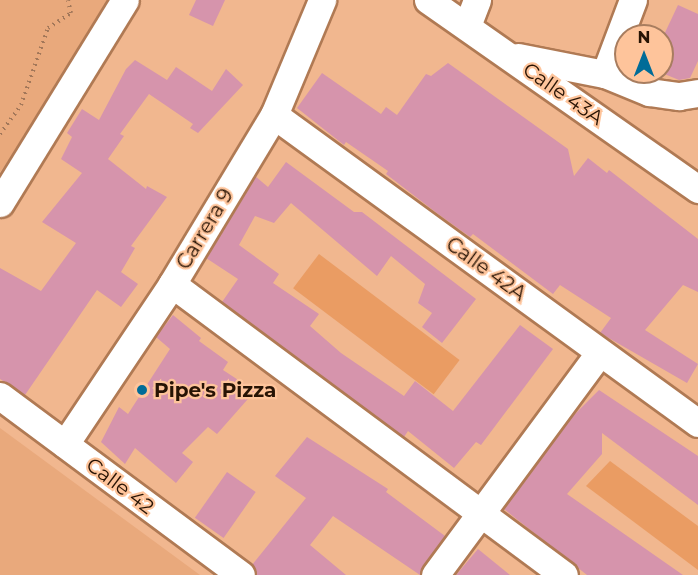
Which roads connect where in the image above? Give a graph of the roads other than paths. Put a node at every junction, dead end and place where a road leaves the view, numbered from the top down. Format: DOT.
graph roads {
  1 [pos="125,0"];
  2 [pos="322,0"];
  3 [pos="428,0"];
  4 [pos="477,0"];
  5 [pos="633,0"];
  6 [pos="468,26"];
  7 [pos="508,55"];
  8 [pos="605,74"];
  9 [pos="698,93"];
  10 [pos="274,115"];
  11 [pos="698,189"];
  12 [pos="0,203"];
  13 [pos="172,284"];
  14 [pos="600,352"];
  15 [pos="0,396"];
  16 [pos="698,423"];
  17 [pos="65,444"];
  18 [pos="482,515"];
  19 [pos="241,575"];
  20 [pos="435,575"];
  21 [pos="564,575"];
  1 -- 12 [label="street"];
  2 -- 10 [label="street, Carrera 9"];
  3 -- 6 [label="street, Calle 43A"];
  4 -- 6 [label="street"];
  5 -- 8 [label="street"];
  6 -- 7 [label="street, Calle 43A"];
  7 -- 8 [label="street"];
  7 -- 11 [label="street, Calle 43A"];
  8 -- 9 [label="street"];
  10 -- 13 [label="street, Carrera 9"];
  10 -- 14 [label="street, Calle 42A"];
  13 -- 17 [label="street, Carrera 9"];
  13 -- 18 [label="street"];
  14 -- 16 [label="street, Calle 42A"];
  14 -- 18 [label="street"];
  15 -- 17 [label="street, Calle 42"];
  17 -- 19 [label="street, Calle 42"];
  18 -- 20 [label="street"];
  18 -- 21 [label="street"];
}
